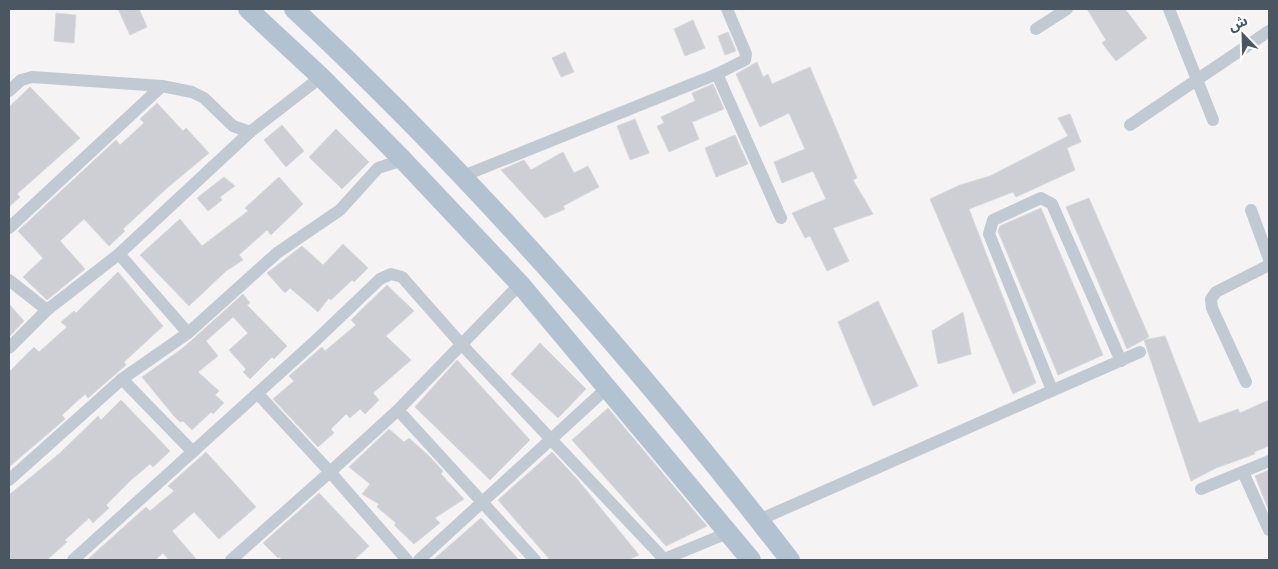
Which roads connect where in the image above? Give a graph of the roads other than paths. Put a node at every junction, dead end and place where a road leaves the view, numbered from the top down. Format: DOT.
graph roads {
  1 [pos="248,9"];
  2 [pos="294,9"];
  3 [pos="727,9"];
  4 [pos="1067,9"];
  5 [pos="1169,9"];
  6 [pos="1036,29"];
  7 [pos="1269,31"];
  8 [pos="717,74"];
  9 [pos="321,77"];
  10 [pos="1198,78"];
  11 [pos="162,86"];
  12 [pos="9,91"];
  13 [pos="1213,120"];
  14 [pos="1130,125"];
  15 [pos="250,132"];
  16 [pos="403,160"];
  17 [pos="463,176"];
  18 [pos="1251,210"];
  19 [pos="781,218"];
  20 [pos="9,228"];
  21 [pos="119,254"];
  22 [pos="1269,259"];
  23 [pos="1269,265"];
  24 [pos="9,280"];
  25 [pos="520,284"];
  26 [pos="47,310"];
  27 [pos="188,333"];
  28 [pos="462,345"];
  29 [pos="9,348"];
  30 [pos="1140,352"];
  31 [pos="1121,361"];
  32 [pos="122,379"];
  33 [pos="1246,382"];
  34 [pos="608,387"];
  35 [pos="1052,390"];
  36 [pos="258,394"];
  37 [pos="398,410"];
  38 [pos="552,439"];
  39 [pos="193,452"];
  40 [pos="1269,461"];
  41 [pos="330,472"];
  42 [pos="1243,472"];
  43 [pos="9,480"];
  44 [pos="1201,489"];
  45 [pos="482,502"];
  46 [pos="759,520"];
  47 [pos="1269,530"];
  48 [pos="730,532"];
  49 [pos="73,560"];
  50 [pos="231,560"];
  51 [pos="407,560"];
  52 [pos="419,560"];
  53 [pos="534,560"];
  54 [pos="663,560"];
  55 [pos="751,560"];
  56 [pos="790,560"];
  1 -- 9 [label="main road"];
  2 -- 17 [label="main road"];
  3 -- 8 [label="street"];
  4 -- 6 [label="street"];
  5 -- 10 [label="street"];
  7 -- 10 [label="street"];
  8 -- 17 [label="street"];
  8 -- 19 [label="street"];
  9 -- 15 [label="street"];
  9 -- 16 [label="main road"];
  10 -- 13 [label="street"];
  10 -- 14 [label="street"];
  11 -- 12 [label="street"];
  11 -- 15 [label="street"];
  11 -- 20 [label="street"];
  15 -- 21 [label="street"];
  16 -- 25 [label="main road"];
  16 -- 27 [label="street"];
  17 -- 46 [label="main road"];
  18 -- 22 [label="street"];
  21 -- 26 [label="street"];
  21 -- 27 [label="street"];
  23 -- 33 [label="street"];
  24 -- 26 [label="street"];
  25 -- 28 [label="street"];
  25 -- 34 [label="main road"];
  26 -- 29 [label="street"];
  27 -- 32 [label="street"];
  28 -- 36 [label="street"];
  28 -- 37 [label="street"];
  28 -- 38 [label="street"];
  30 -- 31 [label="street"];
  31 -- 35 [label="street"];
  31 -- 35 [label="street"];
  32 -- 39 [label="street"];
  32 -- 43 [label="street"];
  34 -- 38 [label="street"];
  34 -- 48 [label="main road"];
  35 -- 46 [label="street"];
  36 -- 39 [label="street"];
  36 -- 41 [label="street"];
  37 -- 41 [label="street"];
  37 -- 45 [label="street"];
  38 -- 45 [label="street"];
  38 -- 54 [label="street"];
  39 -- 49 [label="street"];
  40 -- 42 [label="street"];
  41 -- 50 [label="street"];
  41 -- 51 [label="street"];
  42 -- 44 [label="street"];
  42 -- 47 [label="street"];
  45 -- 52 [label="street"];
  45 -- 53 [label="street"];
  46 -- 56 [label="main road"];
  48 -- 54 [label="street"];
  48 -- 55 [label="main road"];
}
